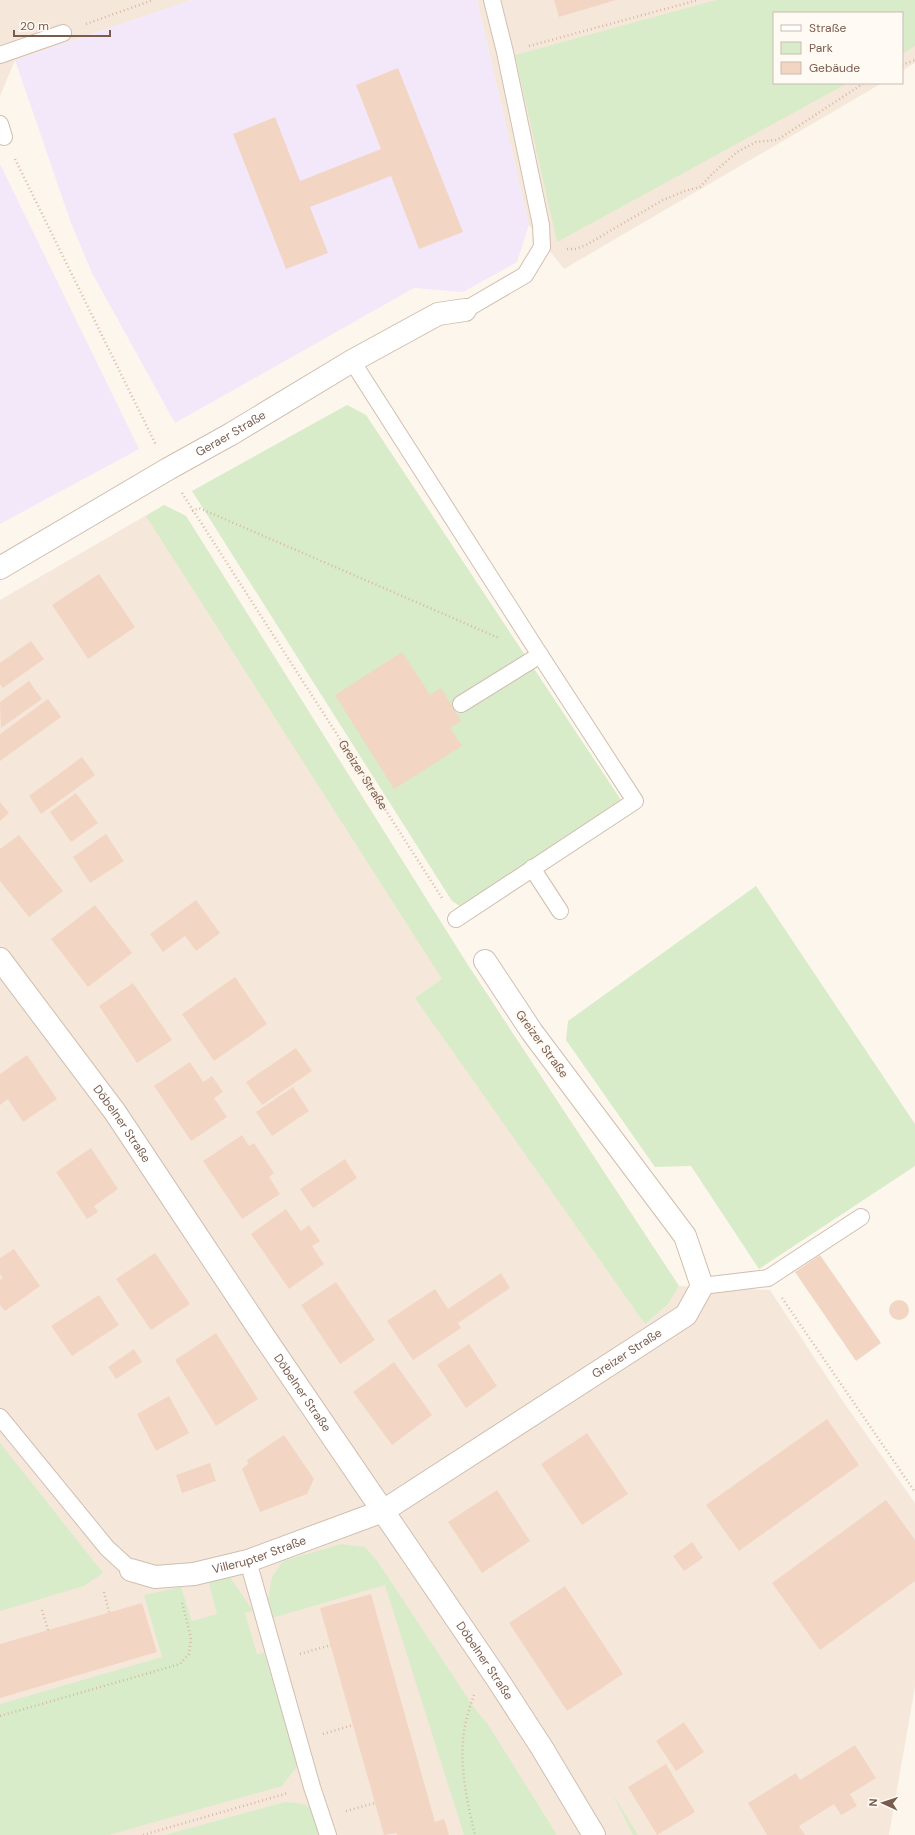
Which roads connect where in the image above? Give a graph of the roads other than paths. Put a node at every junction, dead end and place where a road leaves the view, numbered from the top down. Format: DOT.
graph roads {
  1 [pos="492,0"];
  2 [pos="63,33"];
  3 [pos="0,55"];
  4 [pos="465,310"];
  5 [pos="352,361"];
  6 [pos="0,568"];
  7 [pos="540,655"];
  8 [pos="461,704"];
  9 [pos="532,868"];
  10 [pos="560,911"];
  11 [pos="456,919"];
  12 [pos="0,959"];
  13 [pos="485,961"];
  14 [pos="861,1218"];
  15 [pos="702,1286"];
  16 [pos="0,1417"];
  17 [pos="383,1511"];
  18 [pos="248,1561"];
  19 [pos="131,1570"];
  20 [pos="328,1835"];
  21 [pos="594,1835"];
  1 -- 4 [label="lane"];
  2 -- 3 [label="lane"];
  4 -- 5 [label="street, Geraer Straße"];
  5 -- 6 [label="street, Geraer Straße"];
  5 -- 7 [label="lane"];
  7 -- 8 [label="lane"];
  7 -- 9 [label="lane"];
  9 -- 10 [label="lane"];
  9 -- 11 [label="lane"];
  12 -- 17 [label="street, Döbelner Straße"];
  13 -- 15 [label="street, Greizer Straße"];
  14 -- 15 [label="lane"];
  15 -- 17 [label="street, Greizer Straße"];
  16 -- 19 [label="lane"];
  17 -- 18 [label="street, Villerupter Straße"];
  17 -- 21 [label="street, Döbelner Straße"];
  18 -- 19 [label="street, Villerupter Straße"];
  18 -- 20 [label="lane"];
}
